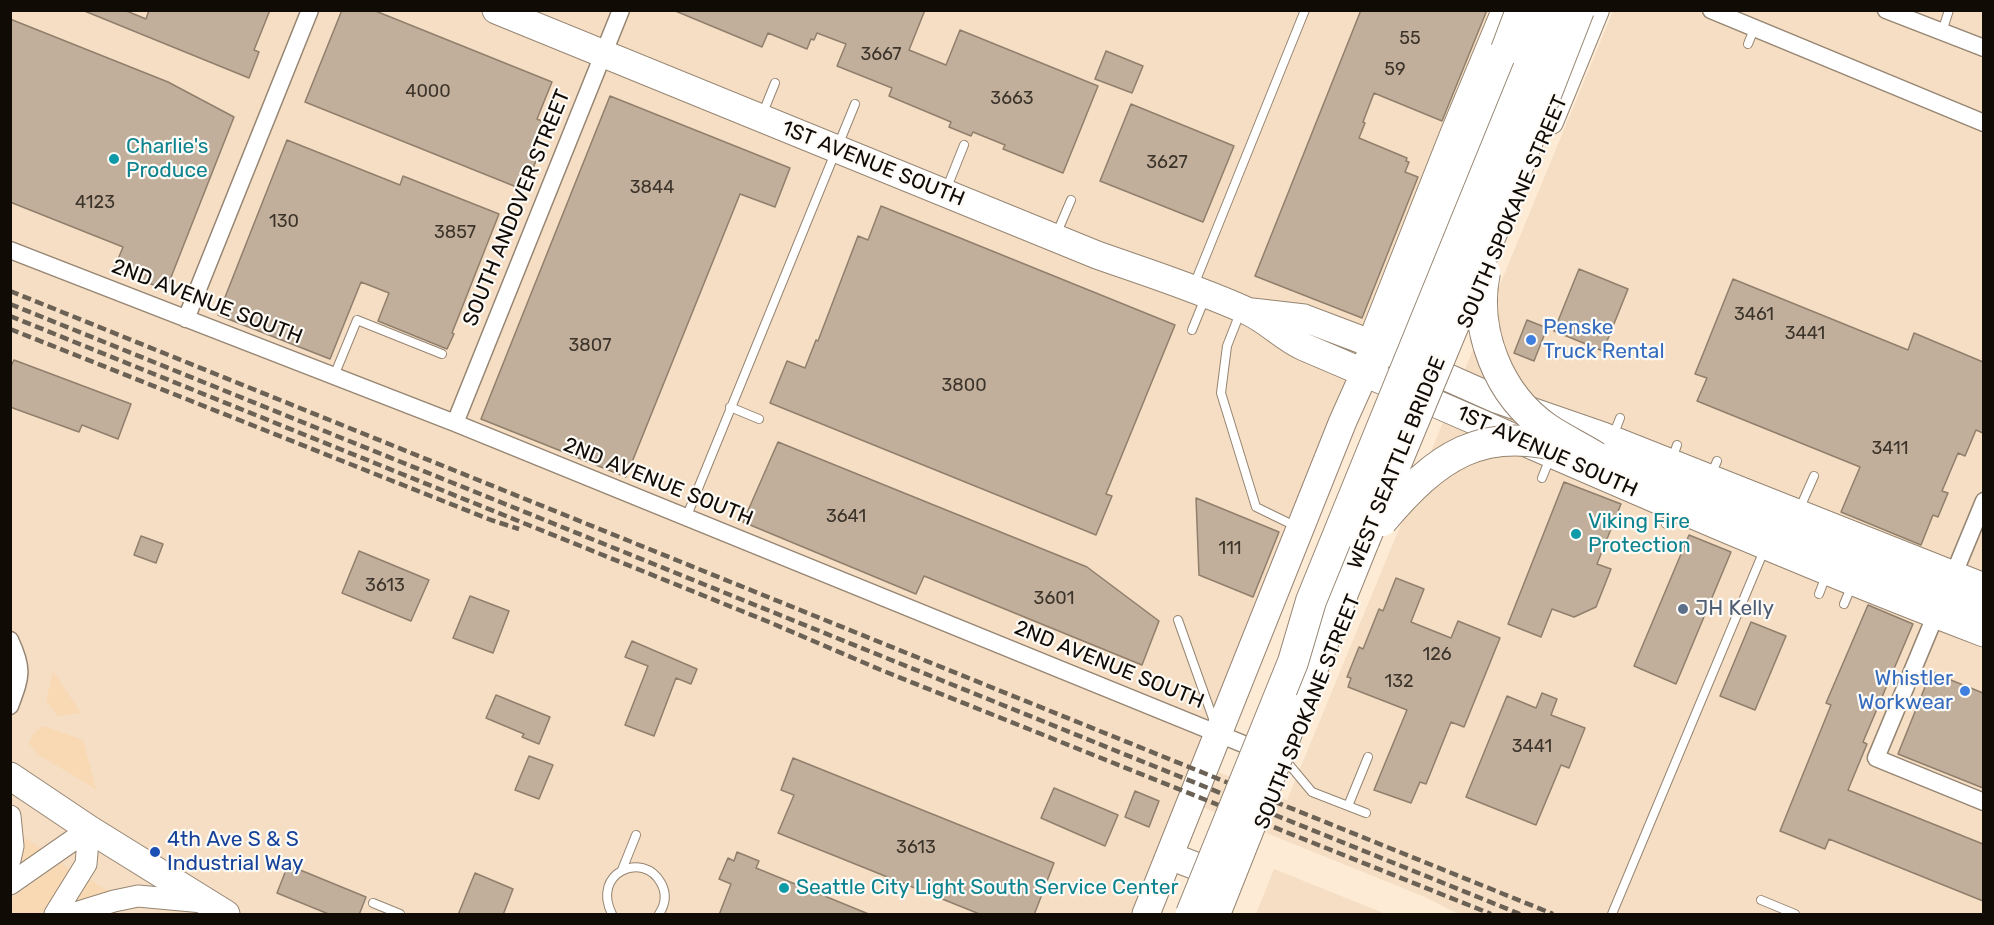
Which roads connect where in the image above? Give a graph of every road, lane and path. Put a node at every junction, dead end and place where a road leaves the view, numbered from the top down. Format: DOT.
graph roads {
  1 [pos="310,10"];
  2 [pos="496,10"];
  3 [pos="621,10"];
  4 [pos="1305,10"];
  5 [pos="1521,10"];
  6 [pos="1552,10"];
  7 [pos="1579,10"];
  8 [pos="1597,10"];
  9 [pos="1711,10"];
  10 [pos="1886,10"];
  11 [pos="1949,10"];
  12 [pos="1499,21"];
  13 [pos="1942,32"];
  14 [pos="1983,48"];
  15 [pos="603,54"];
  16 [pos="1578,67"];
  17 [pos="775,83"];
  18 [pos="855,104"];
  19 [pos="760,118"];
  20 [pos="1983,123"];
  21 [pos="964,145"];
  22 [pos="836,148"];
  23 [pos="945,193"];
  24 [pos="1071,200"];
  25 [pos="1494,228"];
  26 [pos="1055,238"];
  27 [pos="10,250"];
  28 [pos="1199,291"];
  29 [pos="1246,310"];
  30 [pos="186,319"];
  31 [pos="1192,330"];
  32 [pos="1378,347"];
  33 [pos="442,354"];
  34 [pos="1365,372"];
  35 [pos="334,376"];
  36 [pos="1445,376"];
  37 [pos="1434,402"];
  38 [pos="730,407"];
  39 [pos="759,419"];
  40 [pos="455,423"];
  41 [pos="1609,438"];
  42 [pos="1814,476"];
  43 [pos="1743,497"];
  44 [pos="1983,501"];
  45 [pos="1798,513"];
  46 [pos="686,518"];
  47 [pos="1300,529"];
  48 [pos="1364,541"];
  49 [pos="1767,545"];
  50 [pos="1983,588"];
  51 [pos="1942,593"];
  52 [pos="1311,601"];
  53 [pos="1983,605"];
  54 [pos="1983,616"];
  55 [pos="1178,620"];
  56 [pos="1983,633"];
  57 [pos="10,640"];
  58 [pos="10,706"];
  59 [pos="1219,733"];
  60 [pos="1368,757"];
  61 [pos="1287,762"];
  62 [pos="10,776"];
  63 [pos="1983,802"];
  64 [pos="1348,806"];
  65 [pos="1366,813"];
  66 [pos="10,816"];
  67 [pos="89,829"];
  68 [pos="636,835"];
  69 [pos="1170,856"];
  70 [pos="10,860"];
  71 [pos="622,870"];
  72 [pos="1238,882"];
  73 [pos="10,884"];
  74 [pos="1761,900"];
  75 [pos="372,903"];
  76 [pos="216,908"];
  77 [pos="605,910"];
  78 [pos="1155,914"];
  79 [pos="55,915"];
  80 [pos="72,915"];
  81 [pos="400,915"];
  82 [pos="612,915"];
  83 [pos="658,915"];
  84 [pos="1191,915"];
  85 [pos="1215,915"];
  86 [pos="1225,915"];
  87 [pos="1612,915"];
  88 [pos="1795,915"];
  1 -- 30 [label="street"];
  2 -- 15 [label="main road, 1ST AVENUE SOUTH"];
  3 -- 15 [label="street, SOUTH ANDOVER STREET"];
  4 -- 28 [label="lane"];
  5 -- 32 [label="highway, bridge"];
  6 -- 52 [label="highway, WEST SEATTLE BRIDGE, bridge"];
  7 -- 25 [label="highway, WEST SEATTLE BRIDGE, bridge"];
  8 -- 16 [label="main road, SOUTH SPOKANE STREET"];
  9 -- 20 [label="street"];
  10 -- 13 [label="street"];
  11 -- 13 [label="lane"];
  12 -- 16 [label="main road"];
  12 -- 32 [label="main road"];
  13 -- 14 [label="street"];
  15 -- 19 [label="main road, 1ST AVENUE SOUTH"];
  15 -- 40 [label="street, SOUTH ANDOVER STREET"];
  16 -- 36 [label="main road, SOUTH SPOKANE STREET"];
  17 -- 19 [label="lane"];
  18 -- 22 [label="lane"];
  19 -- 22 [label="main road, 1ST AVENUE SOUTH"];
  21 -- 23 [label="lane"];
  22 -- 23 [label="main road, 1ST AVENUE SOUTH"];
  22 -- 38 [label="lane"];
  23 -- 26 [label="main road, 1ST AVENUE SOUTH"];
  24 -- 26 [label="lane"];
  25 -- 41 [label="highway, bridge"];
  25 -- 48 [label="highway, WEST SEATTLE BRIDGE, bridge"];
  26 -- 28 [label="main road, 1ST AVENUE SOUTH"];
  27 -- 30 [label="street, 2ND AVENUE SOUTH"];
  28 -- 29 [label="main road, 1ST AVENUE SOUTH"];
  28 -- 31 [label="lane"];
  29 -- 32 [label="main road, 1ST AVENUE SOUTH"];
  29 -- 34 [label="main road, 1ST AVENUE SOUTH"];
  29 -- 47 [label="lane"];
  30 -- 35 [label="street, 2ND AVENUE SOUTH"];
  32 -- 34 [label="main road"];
  32 -- 36 [label="main road, 1ST AVENUE SOUTH"];
  33 -- 35 [label="lane"];
  34 -- 37 [label="main road, 1ST AVENUE SOUTH"];
  34 -- 47 [label="main road"];
  35 -- 40 [label="street, 2ND AVENUE SOUTH"];
  36 -- 37 [label="main road, SOUTH SPOKANE STREET"];
  36 -- 41 [label="main road, 1ST AVENUE SOUTH"];
  37 -- 49 [label="main road, 1ST AVENUE SOUTH"];
  37 -- 61 [label="main road, SOUTH SPOKANE STREET"];
  38 -- 39 [label="lane"];
  38 -- 46 [label="lane"];
  40 -- 46 [label="street, 2ND AVENUE SOUTH"];
  41 -- 43 [label="highway"];
  41 -- 43 [label="main road, 1ST AVENUE SOUTH"];
  41 -- 48 [label="highway, bridge"];
  42 -- 45 [label="lane"];
  43 -- 45 [label="main road, 1ST AVENUE SOUTH"];
  43 -- 51 [label="highway"];
  44 -- 51 [label="street"];
  45 -- 51 [label="main road, 1ST AVENUE SOUTH"];
  46 -- 59 [label="street, 2ND AVENUE SOUTH"];
  47 -- 59 [label="main road"];
  48 -- 85 [label="highway, WEST SEATTLE BRIDGE, bridge"];
  49 -- 51 [label="main road, 1ST AVENUE SOUTH"];
  49 -- 87 [label="lane"];
  50 -- 51 [label="main road, 1ST AVENUE SOUTH"];
  51 -- 53 [label="highway"];
  51 -- 54 [label="highway"];
  51 -- 56 [label="main road, 1ST AVENUE SOUTH"];
  51 -- 63 [label="street"];
  52 -- 78 [label="highway, bridge"];
  52 -- 84 [label="highway, WEST SEATTLE BRIDGE, bridge"];
  55 -- 59 [label="lane"];
  57 -- 58 [label="street"];
  59 -- 61 [label="street, 2ND AVENUE SOUTH"];
  59 -- 69 [label="main road"];
  60 -- 64 [label="lane"];
  61 -- 64 [label="lane"];
  61 -- 72 [label="main road, SOUTH SPOKANE STREET"];
  62 -- 67 [label="main road"];
  64 -- 65 [label="lane"];
  66 -- 70 [label="street"];
  67 -- 73 [label="street"];
  67 -- 76 [label="main road"];
  67 -- 79 [label="street"];
  68 -- 71 [label="lane"];
  69 -- 72 [label="main road"];
  69 -- 78 [label="main road"];
  71 -- 77 [label="lane"];
  71 -- 83 [label="lane"];
  72 -- 86 [label="main road, SOUTH SPOKANE STREET"];
  74 -- 88 [label="lane"];
  75 -- 81 [label="lane"];
  76 -- 80 [label="street"];
  77 -- 82 [label="lane"];
}
